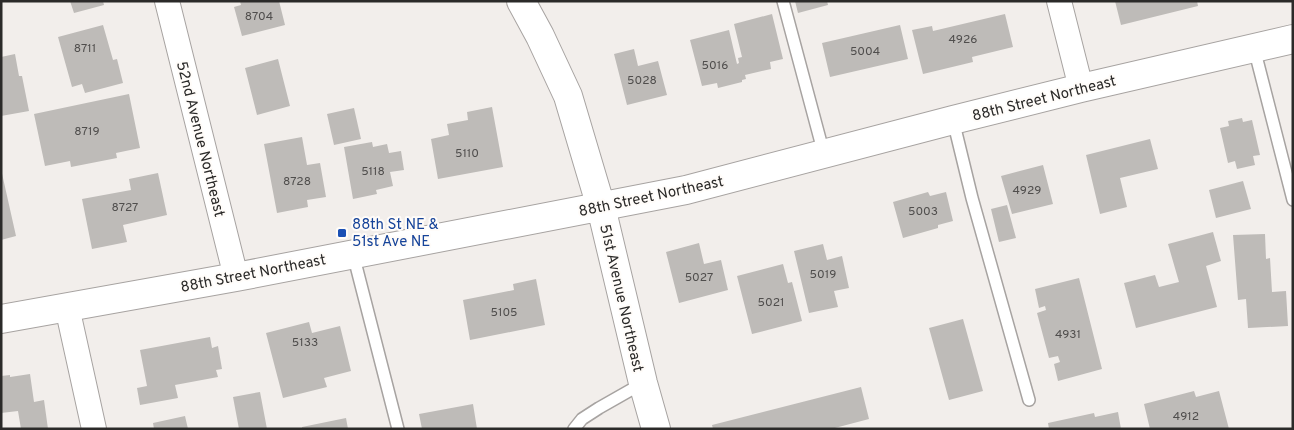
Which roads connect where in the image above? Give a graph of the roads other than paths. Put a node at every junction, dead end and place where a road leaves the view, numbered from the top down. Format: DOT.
graph roads {
  1 [pos="167,1"];
  2 [pos="521,1"];
  3 [pos="783,1"];
  4 [pos="1059,1"];
  5 [pos="1293,39"];
  6 [pos="1254,48"];
  7 [pos="1081,88"];
  8 [pos="953,120"];
  9 [pos="824,154"];
  10 [pos="1293,200"];
  11 [pos="601,207"];
  12 [pos="353,254"];
  13 [pos="236,277"];
  14 [pos="67,308"];
  15 [pos="1,319"];
  16 [pos="642,383"];
  17 [pos="1029,400"];
  18 [pos="94,429"];
  19 [pos="398,429"];
  20 [pos="574,429"];
  21 [pos="656,429"];
  1 -- 13 [label="street, 52nd Avenue Northeast"];
  2 -- 11 [label="main road, 51st Avenue Northeast"];
  3 -- 9 [label="lane"];
  4 -- 7 [label="street"];
  5 -- 6 [label="main road, 88th Street Northeast"];
  6 -- 7 [label="main road, 88th Street Northeast"];
  6 -- 10 [label="lane"];
  7 -- 8 [label="main road, 88th Street Northeast"];
  8 -- 9 [label="main road, 88th Street Northeast"];
  8 -- 17 [label="lane"];
  9 -- 11 [label="main road, 88th Street Northeast"];
  11 -- 12 [label="main road, 88th Street Northeast"];
  11 -- 16 [label="main road, 51st Avenue Northeast"];
  12 -- 13 [label="main road, 88th Street Northeast"];
  12 -- 19 [label="lane"];
  13 -- 14 [label="main road, 88th Street Northeast"];
  14 -- 15 [label="main road, 88th Street Northeast"];
  14 -- 18 [label="street"];
  16 -- 20 [label="lane"];
  16 -- 21 [label="main road, 51st Avenue Northeast"];
}
